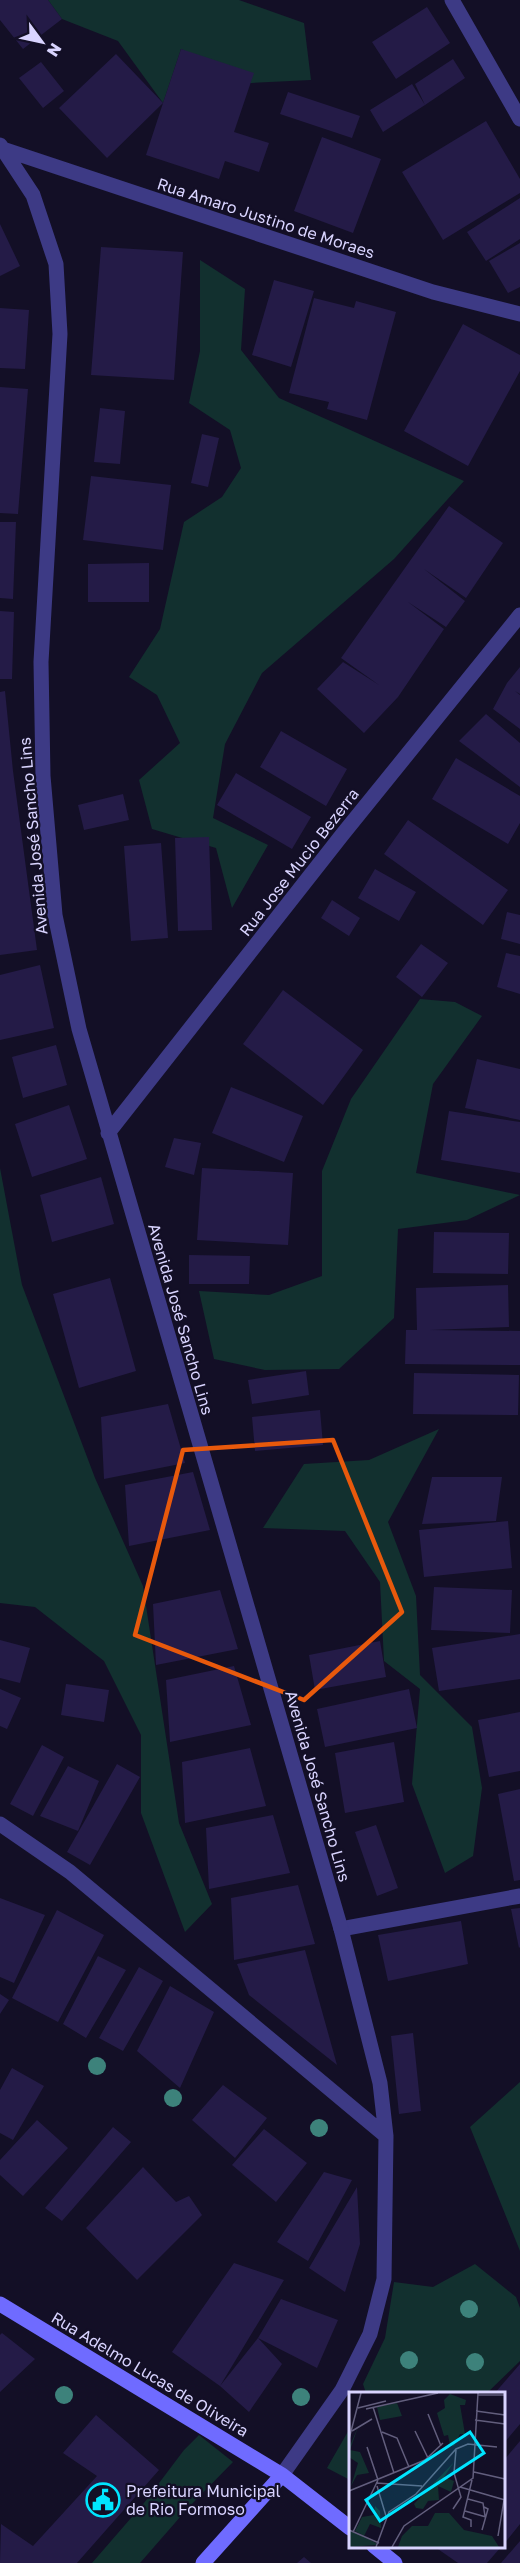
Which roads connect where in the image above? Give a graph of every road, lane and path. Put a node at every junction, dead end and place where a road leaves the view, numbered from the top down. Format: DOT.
graph roads {
  1 [pos="452,0"];
  2 [pos="520,119"];
  3 [pos="2,147"];
  4 [pos="520,314"];
  5 [pos="520,615"];
  6 [pos="108,1133"];
  7 [pos="0,1824"];
  8 [pos="520,1896"];
  9 [pos="341,1929"];
  10 [pos="386,2136"];
  11 [pos="0,2304"];
  12 [pos="282,2475"];
  13 [pos="349,2526"];
  14 [pos="375,2548"];
  15 [pos="203,2563"];
  16 [pos="395,2563"];
  1 -- 2 [label="street"];
  3 -- 4 [label="street, Rua Amaro Justino de Moraes"];
  3 -- 6 [label="street, Avenida José Sancho Lins"];
  5 -- 6 [label="street, Rua Jose Mucio Bezerra"];
  6 -- 9 [label="street, Avenida José Sancho Lins"];
  7 -- 10 [label="street"];
  8 -- 9 [label="street"];
  9 -- 10 [label="street, Avenida José Sancho Lins"];
  10 -- 12 [label="street, Avenida José Sancho Lins"];
  11 -- 12 [label="street, Rua Adelmo Lucas de Oliveira"];
  12 -- 13 [label="street, Rua Adelmo Lucas de Oliveira"];
  12 -- 15 [label="street"];
  14 -- 16 [label="street"];
}
